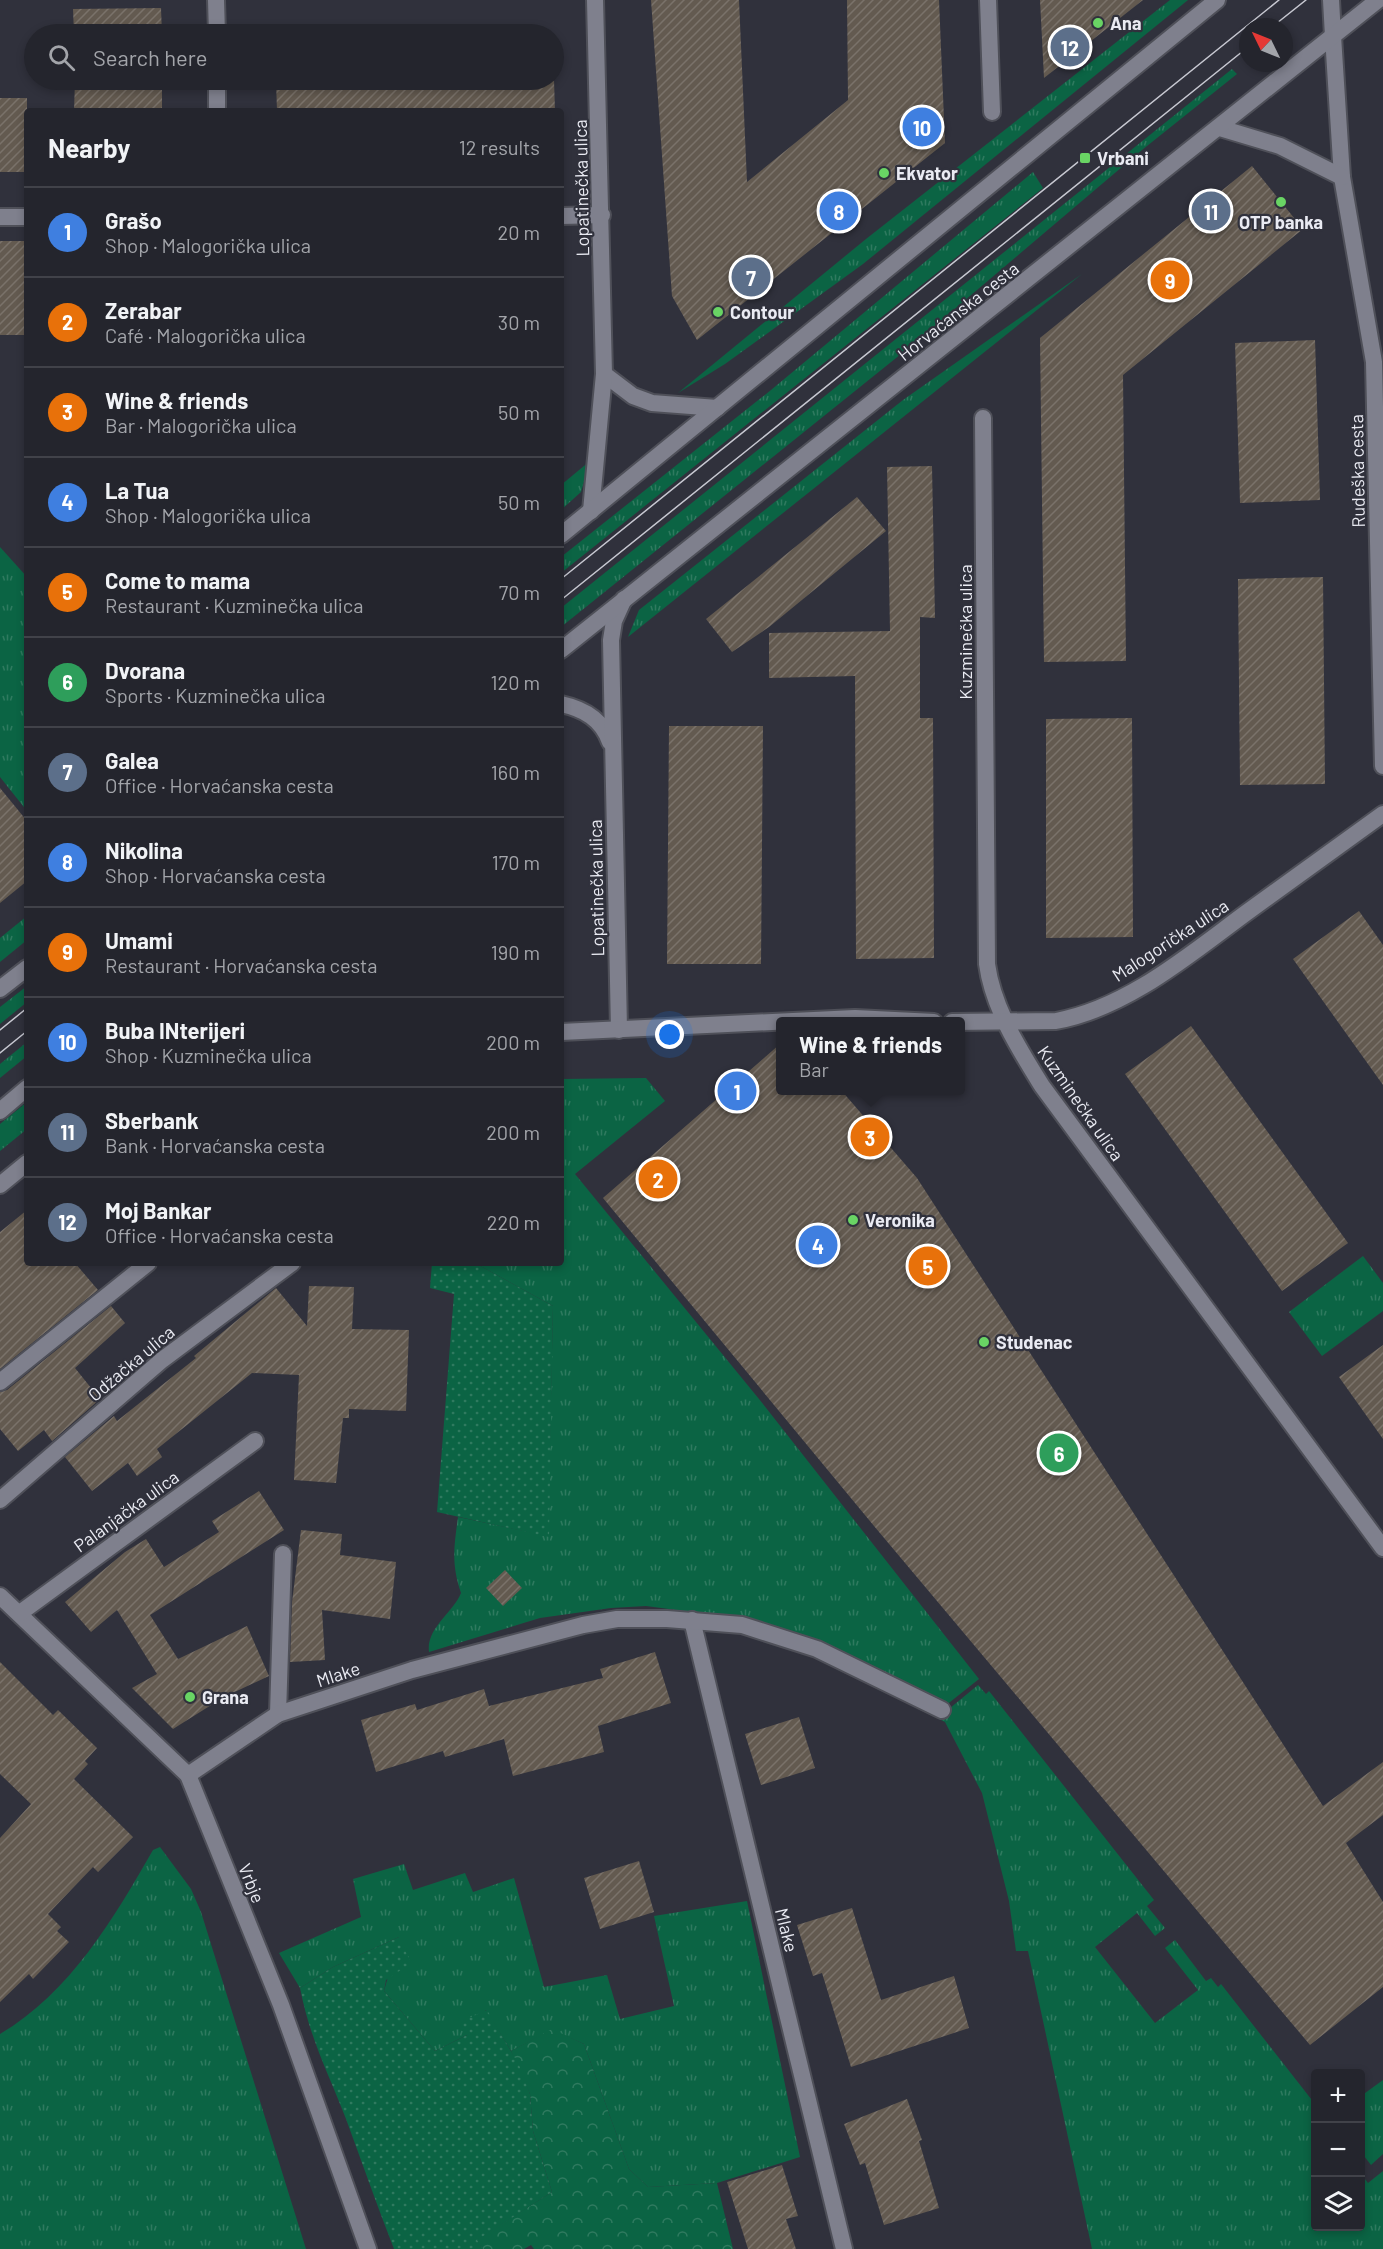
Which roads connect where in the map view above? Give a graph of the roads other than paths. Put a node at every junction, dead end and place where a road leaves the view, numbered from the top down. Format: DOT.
graph roads {
  1 [pos="216,0"];
  2 [pos="595,0"];
  3 [pos="988,0"];
  4 [pos="1217,0"];
  5 [pos="1330,0"];
  6 [pos="1378,0"];
  7 [pos="217,24"];
  8 [pos="1333,36"];
  9 [pos="217,90"];
  10 [pos="217,108"];
  11 [pos="992,112"];
  12 [pos="1220,128"];
  13 [pos="1342,177"];
  14 [pos="602,215"];
  15 [pos="564,216"];
  16 [pos="0,217"];
  17 [pos="24,217"];
  18 [pos="604,374"];
  19 [pos="717,408"];
  20 [pos="983,418"];
  21 [pos="591,511"];
  22 [pos="564,534"];
  23 [pos="624,599"];
  24 [pos="564,648"];
  25 [pos="564,705"];
  26 [pos="612,746"];
  27 [pos="1383,766"];
  28 [pos="1383,814"];
  29 [pos="24,970"];
  30 [pos="0,989"];
  31 [pos="776,1022"];
  32 [pos="965,1022"];
  33 [pos="1005,1022"];
  34 [pos="619,1030"];
  35 [pos="564,1032"];
  36 [pos="24,1091"];
  37 [pos="0,1111"];
  38 [pos="24,1165"];
  39 [pos="0,1185"];
  40 [pos="144,1266"];
  41 [pos="288,1266"];
  42 [pos="0,1382"];
  43 [pos="255,1441"];
  44 [pos="0,1500"];
  45 [pos="1383,1548"];
  46 [pos="283,1554"];
  47 [pos="0,1596"];
  48 [pos="20,1613"];
  49 [pos="692,1620"];
  50 [pos="942,1710"];
  51 [pos="278,1714"];
  52 [pos="188,1775"];
  53 [pos="368,2249"];
  54 [pos="844,2249"];
  1 -- 7 [label="street"];
  2 -- 14 [label="street, Lopatinečka ulica"];
  3 -- 11 [label="street"];
  4 -- 19 [label="street"];
  5 -- 8 [label="street, Rudeška cesta"];
  6 -- 8 [label="street, Horvaćanska cesta"];
  8 -- 12 [label="street, Horvaćanska cesta"];
  8 -- 13 [label="street, Rudeška cesta"];
  9 -- 10 [label="street"];
  12 -- 13 [label="street"];
  12 -- 23 [label="street, Horvaćanska cesta"];
  13 -- 27 [label="street, Rudeška cesta"];
  14 -- 15 [label="street"];
  14 -- 18 [label="street, Lopatinečka ulica"];
  16 -- 17 [label="street"];
  18 -- 19 [label="street"];
  18 -- 21 [label="street, Lopatinečka ulica"];
  19 -- 21 [label="street"];
  20 -- 33 [label="street, Kuzminečka ulica"];
  21 -- 22 [label="street"];
  23 -- 24 [label="street, Horvaćanska cesta"];
  23 -- 26 [label="street, Lopatinečka ulica"];
  25 -- 26 [label="street, Lopatinečka ulica"];
  26 -- 34 [label="street, Lopatinečka ulica"];
  28 -- 33 [label="street, Malogorička ulica"];
  29 -- 30 [label="street"];
  31 -- 34 [label="street"];
  32 -- 33 [label="street, Malogorička ulica"];
  33 -- 45 [label="street, Kuzminečka ulica"];
  34 -- 35 [label="street"];
  36 -- 37 [label="street"];
  38 -- 39 [label="street"];
  40 -- 42 [label="street"];
  41 -- 44 [label="street, Odžačka ulica"];
  43 -- 48 [label="street, Palanjačka ulica"];
  46 -- 51 [label="street"];
  47 -- 48 [label="street, Vrbje"];
  48 -- 52 [label="street, Vrbje"];
  49 -- 50 [label="street, Mlake"];
  49 -- 51 [label="street, Mlake"];
  49 -- 54 [label="street, Mlake"];
  51 -- 52 [label="street, Mlake"];
  52 -- 53 [label="street, Vrbje"];
}
